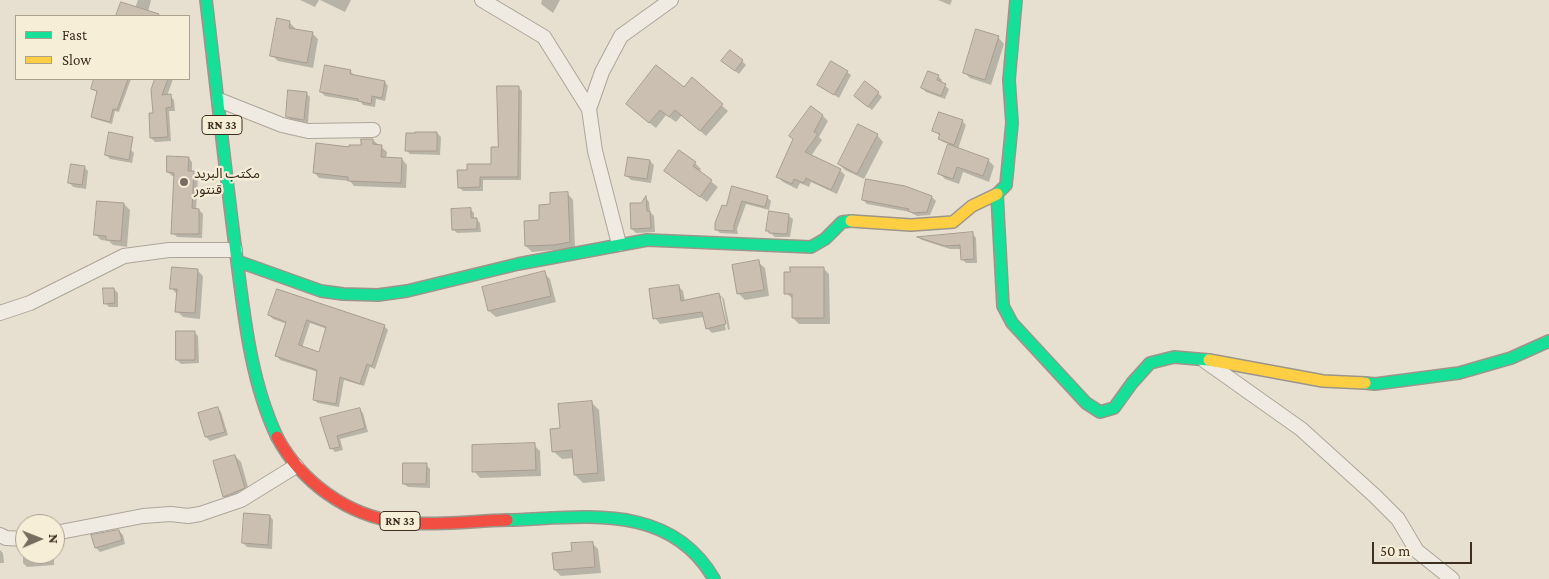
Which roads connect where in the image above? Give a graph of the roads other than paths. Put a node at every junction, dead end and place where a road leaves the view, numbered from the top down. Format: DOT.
graph roads {
  1 [pos="206,0"];
  2 [pos="482,0"];
  3 [pos="671,0"];
  4 [pos="1016,0"];
  5 [pos="219,100"];
  6 [pos="589,110"];
  7 [pos="373,130"];
  8 [pos="997,194"];
  9 [pos="620,244"];
  10 [pos="236,255"];
  11 [pos="0,314"];
  12 [pos="1549,340"];
  13 [pos="1203,360"];
  14 [pos="296,466"];
  15 [pos="65,531"];
  16 [pos="0,535"];
  17 [pos="15,538"];
  18 [pos="714,579"];
  19 [pos="1452,579"];
  1 -- 5 [label="street, RN 33"];
  2 -- 6 [label="street"];
  3 -- 6 [label="street"];
  4 -- 8 [label="street"];
  5 -- 7 [label="street"];
  5 -- 10 [label="street, RN 33"];
  6 -- 9 [label="street"];
  8 -- 9 [label="street"];
  8 -- 13 [label="street"];
  9 -- 10 [label="street"];
  10 -- 11 [label="street"];
  10 -- 14 [label="street, RN 33"];
  12 -- 13 [label="street"];
  13 -- 19 [label="street"];
  14 -- 15 [label="street"];
  14 -- 18 [label="street, RN 33"];
  16 -- 17 [label="street"];
}
